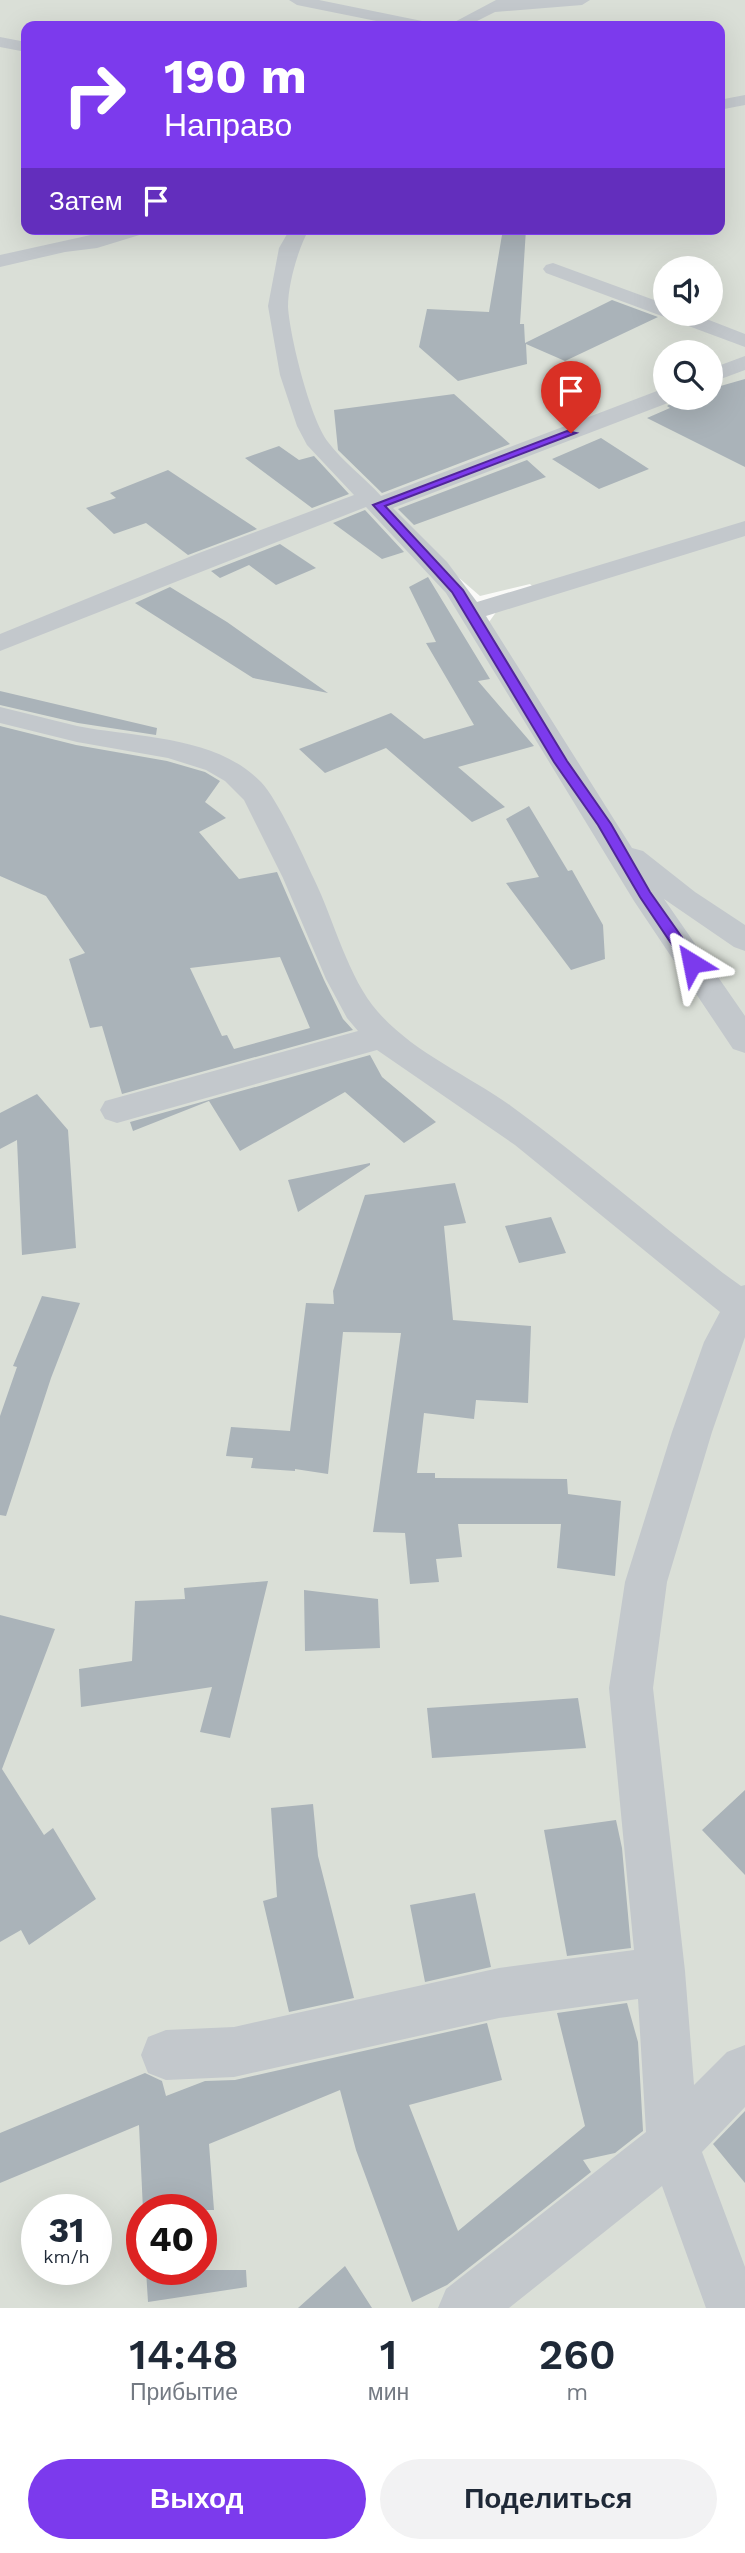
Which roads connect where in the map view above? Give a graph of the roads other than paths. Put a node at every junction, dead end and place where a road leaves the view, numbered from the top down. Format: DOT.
graph roads {
  1 [pos="297,0"];
  2 [pos="508,0"];
  3 [pos="582,0"];
  4 [pos="558,2"];
  5 [pos="490,8"];
  6 [pos="539,19"];
  7 [pos="398,21"];
  8 [pos="465,21"];
  9 [pos="0,42"];
  10 [pos="21,46"];
  11 [pos="745,100"];
  12 [pos="725,104"];
  13 [pos="120,235"];
  14 [pos="297,235"];
  15 [pos="0,261"];
  16 [pos="553,269"];
  17 [pos="653,306"];
  18 [pos="705,326"];
  19 [pos="745,341"];
  20 [pos="745,362"];
  21 [pos="723,371"];
  22 [pos="653,400"];
  23 [pos="374,501"];
  24 [pos="745,528"];
  25 [pos="471,612"];
  26 [pos="7,633"];
  27 [pos="0,715"];
  28 [pos="613,843"];
  29 [pos="745,940"];
  30 [pos="384,1037"];
  31 [pos="745,1041"];
  32 [pos="117,1110"];
  33 [pos="740,1318"];
  34 [pos="661,1971"];
  35 [pos="166,2056"];
  36 [pos="745,2070"];
  37 [pos="673,2144"];
  38 [pos="465,2308"];
  39 [pos="733,2308"];
  1 -- 7 [label="street"];
  2 -- 5 [label="street"];
  3 -- 4 [label="street"];
  4 -- 5 [label="street"];
  4 -- 6 [label="street"];
  5 -- 8 [label="street"];
  9 -- 10 [label="street"];
  11 -- 12 [label="street"];
  13 -- 15 [label="street"];
  14 -- 23 [label="street"];
  16 -- 17 [label="street"];
  18 -- 19 [label="street"];
  20 -- 21 [label="street"];
  22 -- 23 [label="street"];
  23 -- 25 [label="street"];
  23 -- 26 [label="street"];
  24 -- 25 [label="street"];
  25 -- 28 [label="street"];
  27 -- 30 [label="street"];
  28 -- 29 [label="street"];
  28 -- 31 [label="street"];
  30 -- 32 [label="street"];
  30 -- 33 [label="street"];
  33 -- 34 [label="street"];
  34 -- 35 [label="street"];
  34 -- 37 [label="street"];
  36 -- 37 [label="street"];
  37 -- 38 [label="street"];
  37 -- 39 [label="street"];
}
